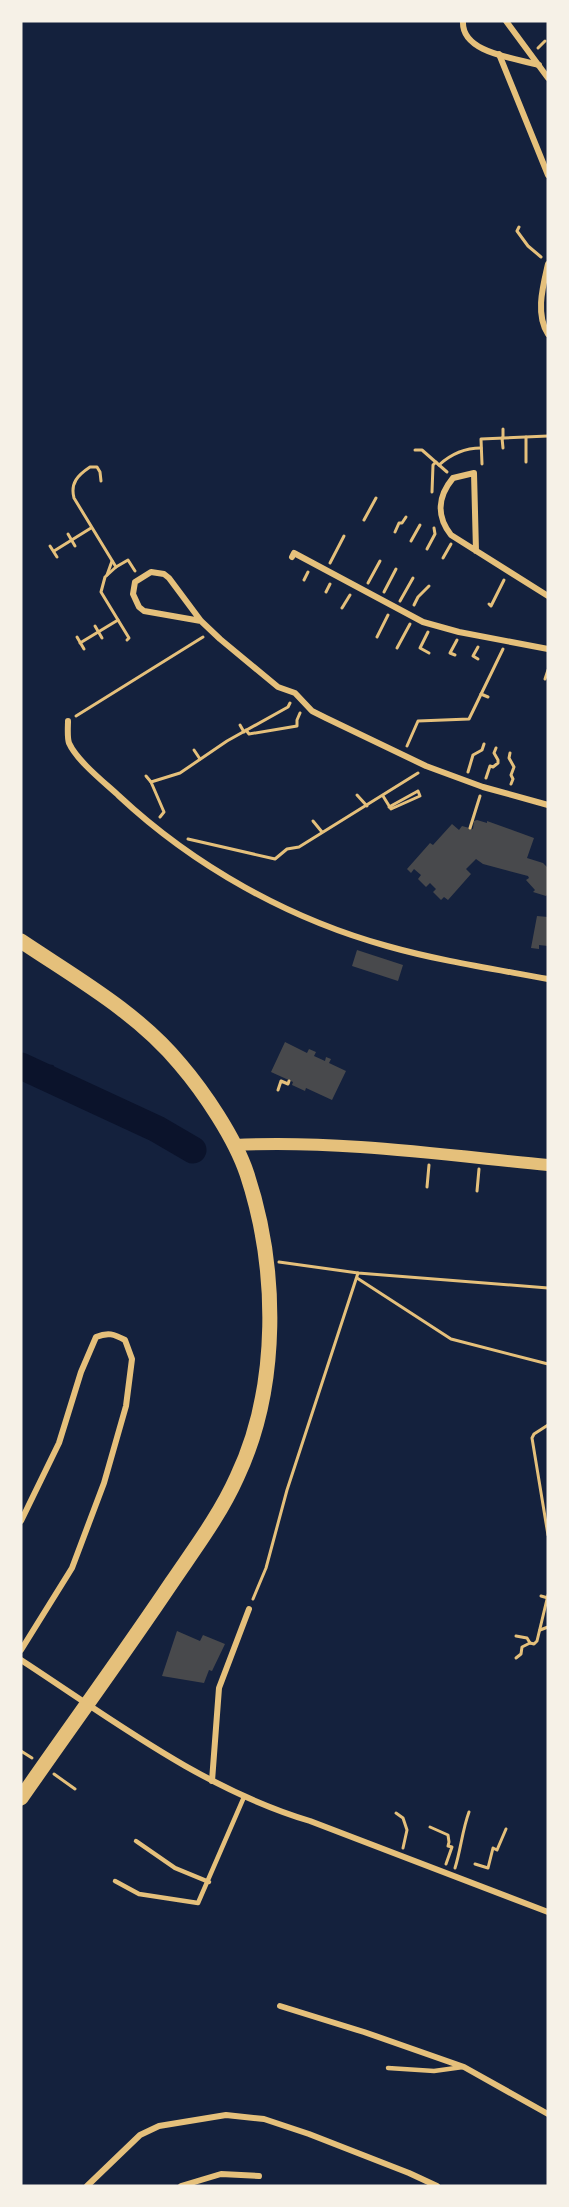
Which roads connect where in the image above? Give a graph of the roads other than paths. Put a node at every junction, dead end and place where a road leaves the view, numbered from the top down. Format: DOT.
graph roads {
  1 [pos="463,21"];
  2 [pos="506,21"];
  3 [pos="499,54"];
  4 [pos="539,65"];
  5 [pos="548,78"];
  6 [pos="548,175"];
  7 [pos="548,264"];
  8 [pos="548,334"];
  9 [pos="476,551"];
  10 [pos="292,557"];
  11 [pos="548,596"];
  12 [pos="201,621"];
  13 [pos="548,649"];
  14 [pos="68,721"];
  15 [pos="548,805"];
  16 [pos="21,941"];
  17 [pos="548,979"];
  18 [pos="235,1145"];
  19 [pos="548,1165"];
  20 [pos="21,1521"];
  21 [pos="249,1609"];
  22 [pos="21,1650"];
  23 [pos="21,1660"];
  24 [pos="87,1703"];
  25 [pos="212,1781"];
  26 [pos="244,1797"];
  27 [pos="21,1798"];
  28 [pos="136,1841"];
  29 [pos="115,1881"];
  30 [pos="208,1882"];
  31 [pos="548,1912"];
  32 [pos="280,2006"];
  33 [pos="464,2067"];
  34 [pos="388,2068"];
  35 [pos="548,2114"];
  36 [pos="259,2176"];
  37 [pos="87,2186"];
  38 [pos="182,2186"];
  39 [pos="437,2186"];
  1 -- 3 [label="street"];
  2 -- 4 [label="street"];
  3 -- 4 [label="street"];
  3 -- 6 [label="street"];
  4 -- 5 [label="street"];
  7 -- 8 [label="street"];
  9 -- 9 [label="street"];
  9 -- 11 [label="street"];
  10 -- 13 [label="street"];
  12 -- 12 [label="street"];
  12 -- 15 [label="street"];
  14 -- 17 [label="street"];
  16 -- 18 [label="main road"];
  18 -- 19 [label="main road"];
  18 -- 24 [label="main road"];
  20 -- 22 [label="street"];
  21 -- 25 [label="street"];
  23 -- 24 [label="street"];
  24 -- 25 [label="street"];
  24 -- 27 [label="main road"];
  25 -- 26 [label="street"];
  26 -- 30 [label="lane"];
  26 -- 31 [label="street"];
  28 -- 30 [label="lane"];
  29 -- 30 [label="lane"];
  32 -- 33 [label="street"];
  33 -- 34 [label="lane"];
  33 -- 35 [label="street"];
  36 -- 38 [label="street"];
  37 -- 39 [label="street"];
}
